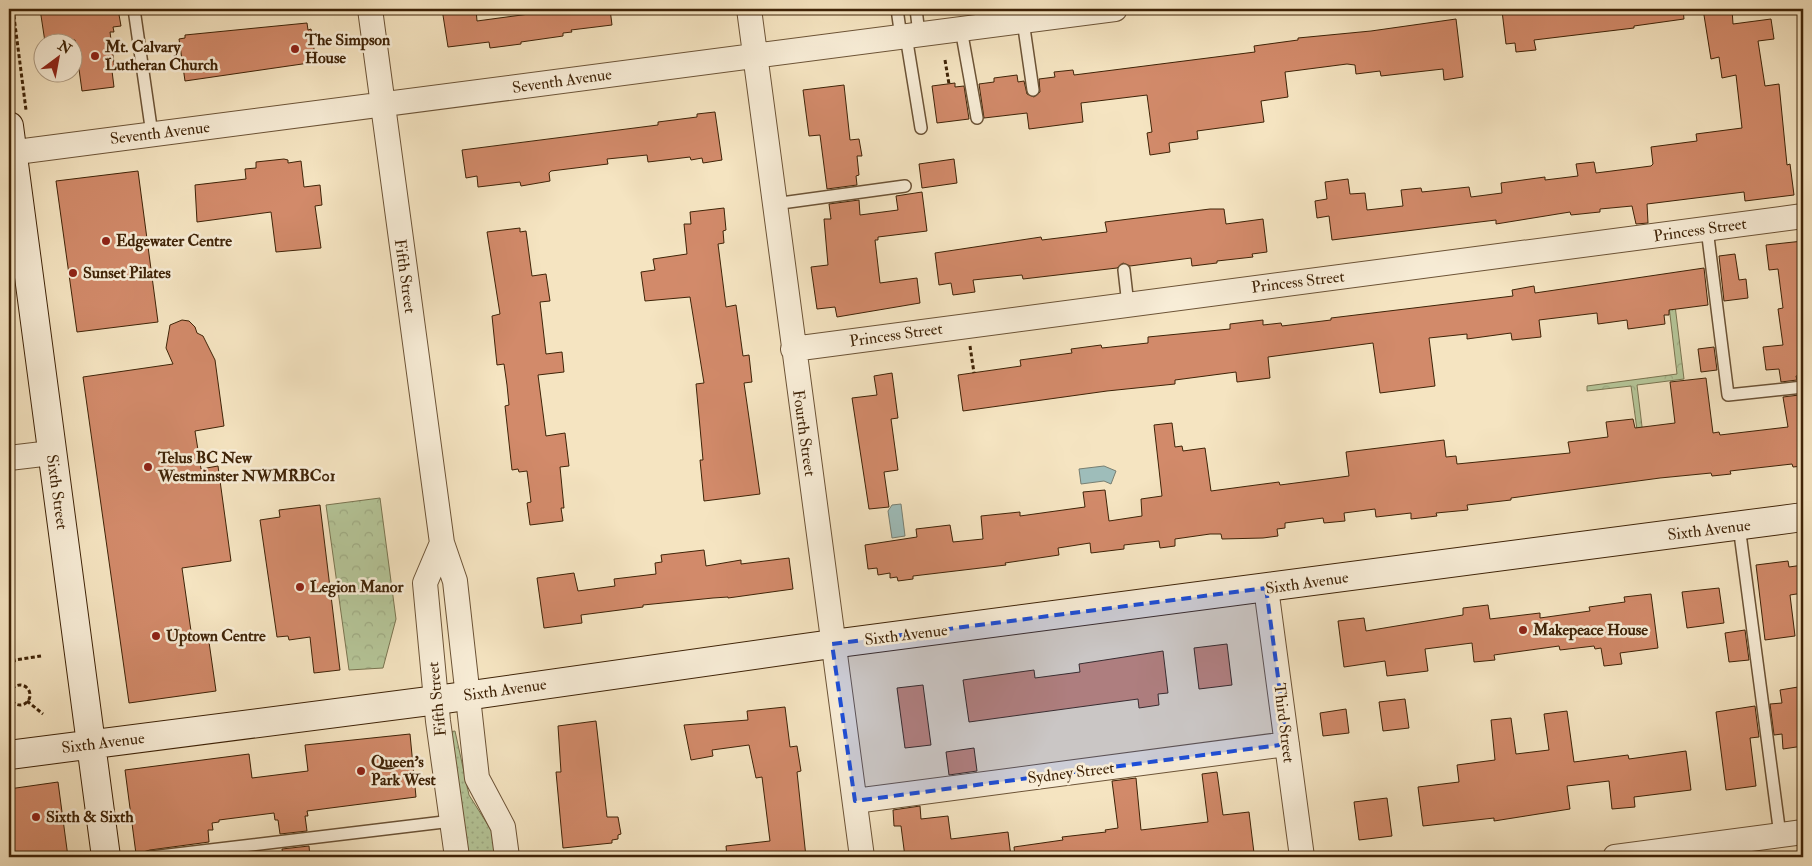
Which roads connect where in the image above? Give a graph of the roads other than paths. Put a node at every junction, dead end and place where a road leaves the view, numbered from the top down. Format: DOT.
graph roads {
  1 [pos="134,9"];
  2 [pos="370,9"];
  3 [pos="749,9"];
  4 [pos="897,9"];
  5 [pos="916,9"];
  6 [pos="1115,9"];
  7 [pos="1023,21"];
  8 [pos="961,29"];
  9 [pos="909,35"];
  10 [pos="755,56"];
  11 [pos="1033,90"];
  12 [pos="382,105"];
  13 [pos="977,118"];
  14 [pos="18,122"];
  15 [pos="921,128"];
  16 [pos="152,134"];
  17 [pos="11,153"];
  18 [pos="905,186"];
  19 [pos="774,204"];
  20 [pos="1803,216"];
  21 [pos="1707,229"];
  22 [pos="1124,270"];
  23 [pos="1128,305"];
  24 [pos="793,349"];
  25 [pos="1803,386"];
  26 [pos="52,453"];
  27 [pos="9,458"];
  28 [pos="1803,517"];
  29 [pos="1739,526"];
  30 [pos="442,543"];
  31 [pos="1266,588"];
  32 [pos="832,644"];
  33 [pos="468,696"];
  34 [pos="437,700"];
  35 [pos="91,744"];
  36 [pos="1287,744"];
  37 [pos="9,755"];
  38 [pos="856,801"];
  39 [pos="452,820"];
  40 [pos="1803,832"];
  41 [pos="1780,835"];
  42 [pos="106,857"];
  43 [pos="151,857"];
  44 [pos="457,857"];
  45 [pos="507,857"];
  46 [pos="862,857"];
  47 [pos="1302,857"];
  48 [pos="1615,857"];
  1 -- 16 [label="lane"];
  2 -- 12 [label="street, Fifth Street"];
  3 -- 10 [label="street, Fourth Street"];
  4 -- 9 [label="lane"];
  5 -- 9 [label="lane"];
  6 -- 7 [label="street, Seventh Avenue"];
  7 -- 8 [label="street, Seventh Avenue"];
  7 -- 11 [label="lane"];
  8 -- 9 [label="street, Seventh Avenue"];
  8 -- 13 [label="lane"];
  9 -- 10 [label="street, Seventh Avenue"];
  9 -- 15 [label="lane"];
  10 -- 12 [label="street, Seventh Avenue"];
  10 -- 19 [label="street, Fourth Street"];
  12 -- 16 [label="street, Seventh Avenue"];
  12 -- 30 [label="street, Fifth Street"];
  14 -- 17 [label="street, Sixth Street"];
  16 -- 17 [label="street, Seventh Avenue"];
  17 -- 26 [label="street, Sixth Street"];
  18 -- 19 [label="lane"];
  19 -- 24 [label="street, Fourth Street"];
  20 -- 21 [label="street, Princess Street"];
  21 -- 23 [label="street, Princess Street"];
  21 -- 25 [label="lane"];
  22 -- 23 [label="lane"];
  23 -- 24 [label="street, Princess Street"];
  24 -- 32 [label="street, Fourth Street"];
  26 -- 27 [label="street"];
  26 -- 35 [label="street, Sixth Street"];
  28 -- 29 [label="street, Sixth Avenue"];
  29 -- 31 [label="street, Sixth Avenue"];
  29 -- 41 [label="lane"];
  30 -- 33 [label="street, Fifth Street"];
  30 -- 34 [label="street, Fifth Street"];
  31 -- 32 [label="street, Sixth Avenue"];
  31 -- 36 [label="street, Third Street"];
  32 -- 33 [label="street, Sixth Avenue"];
  32 -- 38 [label="street, Fourth Street"];
  33 -- 34 [label="street, Sixth Avenue"];
  33 -- 45 [label="street, Fifth Street"];
  34 -- 35 [label="street, Sixth Avenue"];
  34 -- 39 [label="street, Fifth Street"];
  35 -- 37 [label="street, Sixth Avenue"];
  35 -- 42 [label="street, Sixth Street"];
  36 -- 38 [label="street, Sydney Street"];
  36 -- 47 [label="street, Third Street"];
  38 -- 46 [label="street, Fourth Street"];
  39 -- 43 [label="lane"];
  39 -- 44 [label="street, Fifth Street"];
  40 -- 41 [label="street"];
  41 -- 48 [label="street"];
}
